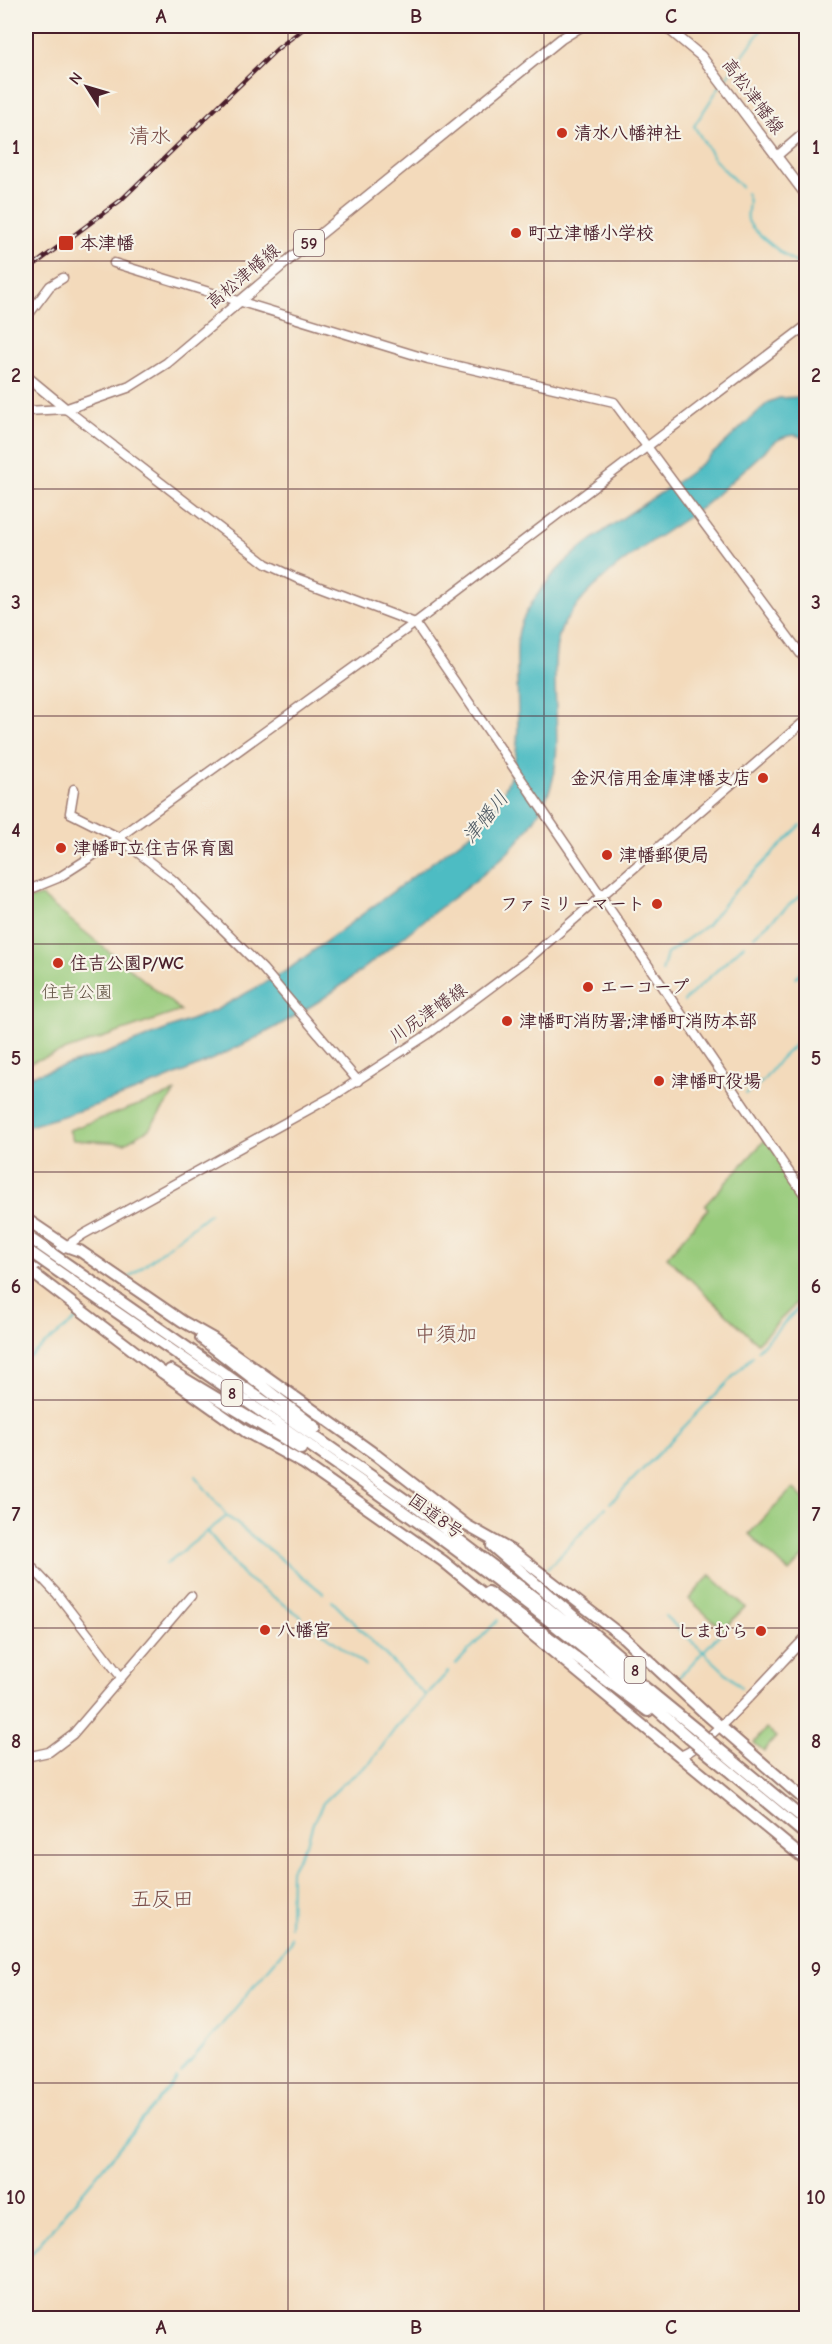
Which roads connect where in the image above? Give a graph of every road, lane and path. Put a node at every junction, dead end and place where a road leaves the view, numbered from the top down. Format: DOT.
graph roads {
  1 [pos="582,26"];
  2 [pos="665,26"];
  3 [pos="807,131"];
  4 [pos="777,156"];
  5 [pos="807,195"];
  6 [pos="114,263"];
  7 [pos="63,278"];
  8 [pos="238,302"];
  9 [pos="26,318"];
  10 [pos="807,326"];
  11 [pos="26,376"];
  12 [pos="66,409"];
  13 [pos="26,411"];
  14 [pos="647,448"];
  15 [pos="415,624"];
  16 [pos="807,661"];
  17 [pos="807,720"];
  18 [pos="74,789"];
  19 [pos="118,837"];
  20 [pos="26,891"];
  21 [pos="600,897"];
  22 [pos="358,1081"];
  23 [pos="807,1197"];
  24 [pos="26,1219"];
  25 [pos="28,1237"];
  26 [pos="66,1246"];
  27 [pos="26,1249"];
  28 [pos="27,1271"];
  29 [pos="197,1330"];
  30 [pos="149,1362"];
  31 [pos="343,1470"];
  32 [pos="367,1472"];
  33 [pos="466,1525"];
  34 [pos="26,1561"];
  35 [pos="443,1561"];
  36 [pos="190,1596"];
  37 [pos="807,1637"];
  38 [pos="121,1677"];
  39 [pos="681,1723"];
  40 [pos="720,1725"];
  41 [pos="709,1747"];
  42 [pos="682,1755"];
  43 [pos="26,1757"];
  44 [pos="807,1801"];
  45 [pos="778,1812"];
  46 [pos="807,1821"];
  47 [pos="807,1835"];
  48 [pos="807,1843"];
  49 [pos="807,1860"];
  1 -- 8 [label="main road, 高松津幡線 / 59"];
  2 -- 4 [label="main road, 高松津幡線"];
  3 -- 4 [label="street"];
  4 -- 5 [label="main road, 高松津幡線"];
  6 -- 8 [label="street"];
  7 -- 9 [label="street"];
  8 -- 12 [label="main road, 高松津幡線 / 59"];
  8 -- 14 [label="street"];
  10 -- 14 [label="street"];
  11 -- 12 [label="main road"];
  12 -- 13 [label="street"];
  12 -- 15 [label="street"];
  14 -- 15 [label="street"];
  14 -- 16 [label="street"];
  15 -- 19 [label="street"];
  15 -- 21 [label="street"];
  17 -- 21 [label="street, 川尻津幡線"];
  18 -- 19 [label="street"];
  19 -- 20 [label="street"];
  19 -- 22 [label="street"];
  21 -- 22 [label="street, 川尻津幡線"];
  21 -- 23 [label="street"];
  22 -- 26 [label="street, 川尻津幡線"];
  24 -- 26 [label="highway"];
  25 -- 32 [label="highway, 国道8号 / 8, bridge"];
  26 -- 28 [label="street, 川尻津幡線"];
  26 -- 29 [label="highway"];
  27 -- 31 [label="highway, 国道8号 / 8, bridge"];
  28 -- 30 [label="highway"];
  29 -- 32 [label="highway, 8"];
  29 -- 33 [label="highway"];
  30 -- 31 [label="highway, 8"];
  30 -- 35 [label="highway"];
  31 -- 39 [label="highway, 国道8号 / 8"];
  32 -- 39 [label="highway, 国道8号 / 8"];
  33 -- 39 [label="highway, 8"];
  33 -- 40 [label="highway"];
  34 -- 38 [label="street"];
  35 -- 39 [label="highway, 8"];
  35 -- 42 [label="highway"];
  36 -- 38 [label="street"];
  37 -- 40 [label="street"];
  38 -- 43 [label="street"];
  39 -- 41 [label="highway, 国道8号 / 8, bridge"];
  40 -- 42 [label="street"];
  40 -- 44 [label="highway"];
  41 -- 45 [label="highway, 国道8号 / 8"];
  41 -- 46 [label="highway, 国道8号 / 8"];
  42 -- 49 [label="highway"];
  45 -- 47 [label="highway, 国道8号 / 8"];
  45 -- 48 [label="highway"];
}
